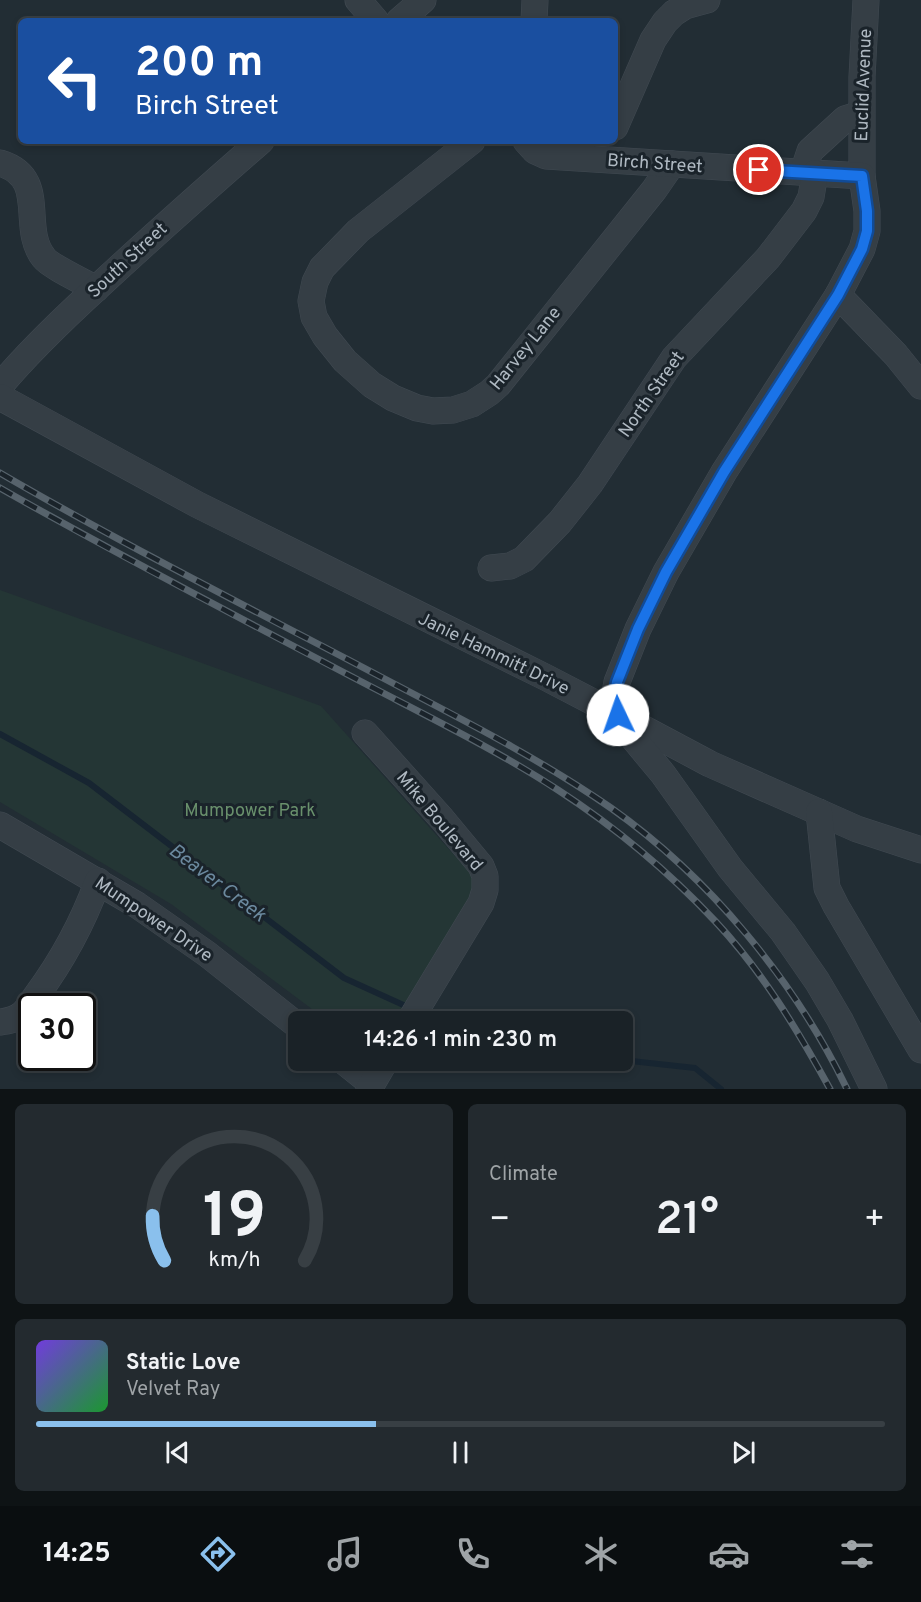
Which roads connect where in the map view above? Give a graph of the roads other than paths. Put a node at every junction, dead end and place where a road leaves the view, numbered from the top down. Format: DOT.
graph roads {
  1 [pos="358,0"];
  2 [pos="423,0"];
  3 [pos="535,0"];
  4 [pos="707,0"];
  5 [pos="866,0"];
  6 [pos="373,18"];
  7 [pos="402,18"];
  8 [pos="534,18"];
  9 [pos="861,114"];
  10 [pos="618,120"];
  11 [pos="258,144"];
  12 [pos="468,144"];
  13 [pos="529,144"];
  14 [pos="608,150"];
  15 [pos="0,163"];
  16 [pos="672,164"];
  17 [pos="809,172"];
  18 [pos="862,176"];
  19 [pos="96,289"];
  20 [pos="838,295"];
  21 [pos="0,386"];
  22 [pos="921,386"];
  23 [pos="0,397"];
  24 [pos="491,568"];
  25 [pos="618,715"];
  26 [pos="365,733"];
  27 [pos="819,812"];
  28 [pos="0,825"];
  29 [pos="921,850"];
  30 [pos="98,881"];
  31 [pos="416,1011"];
  32 [pos="288,1018"];
  33 [pos="0,1022"];
  34 [pos="921,1050"];
  35 [pos="353,1071"];
  36 [pos="379,1071"];
  37 [pos="370,1087"];
  38 [pos="874,1089"];
  1 -- 6 [label="street"];
  2 -- 7 [label="street"];
  3 -- 8 [label="street"];
  4 -- 10 [label="street"];
  5 -- 9 [label="street, Euclid Avenue"];
  9 -- 17 [label="street, North Street"];
  9 -- 18 [label="street, Euclid Avenue"];
  11 -- 19 [label="street, South Street"];
  12 -- 16 [label="street, Harvey Lane"];
  13 -- 14 [label="street, Birch Street"];
  14 -- 16 [label="street, Birch Street"];
  15 -- 19 [label="street"];
  16 -- 17 [label="street, Birch Street"];
  17 -- 18 [label="street, Birch Street"];
  17 -- 24 [label="street, North Street"];
  18 -- 20 [label="street, Euclid Avenue"];
  19 -- 21 [label="street, South Street"];
  20 -- 22 [label="street"];
  20 -- 25 [label="street, Euclid Avenue"];
  23 -- 25 [label="street, Janie Hammitt Drive"];
  25 -- 27 [label="street"];
  25 -- 38 [label="street, Janie Hammitt Drive"];
  26 -- 31 [label="street, Mike Boulevard"];
  27 -- 29 [label="street"];
  27 -- 34 [label="street"];
  28 -- 30 [label="street, Mumpower Drive"];
  30 -- 32 [label="street, Mumpower Drive"];
  30 -- 33 [label="street"];
  35 -- 37 [label="street"];
  36 -- 37 [label="street"];
}
